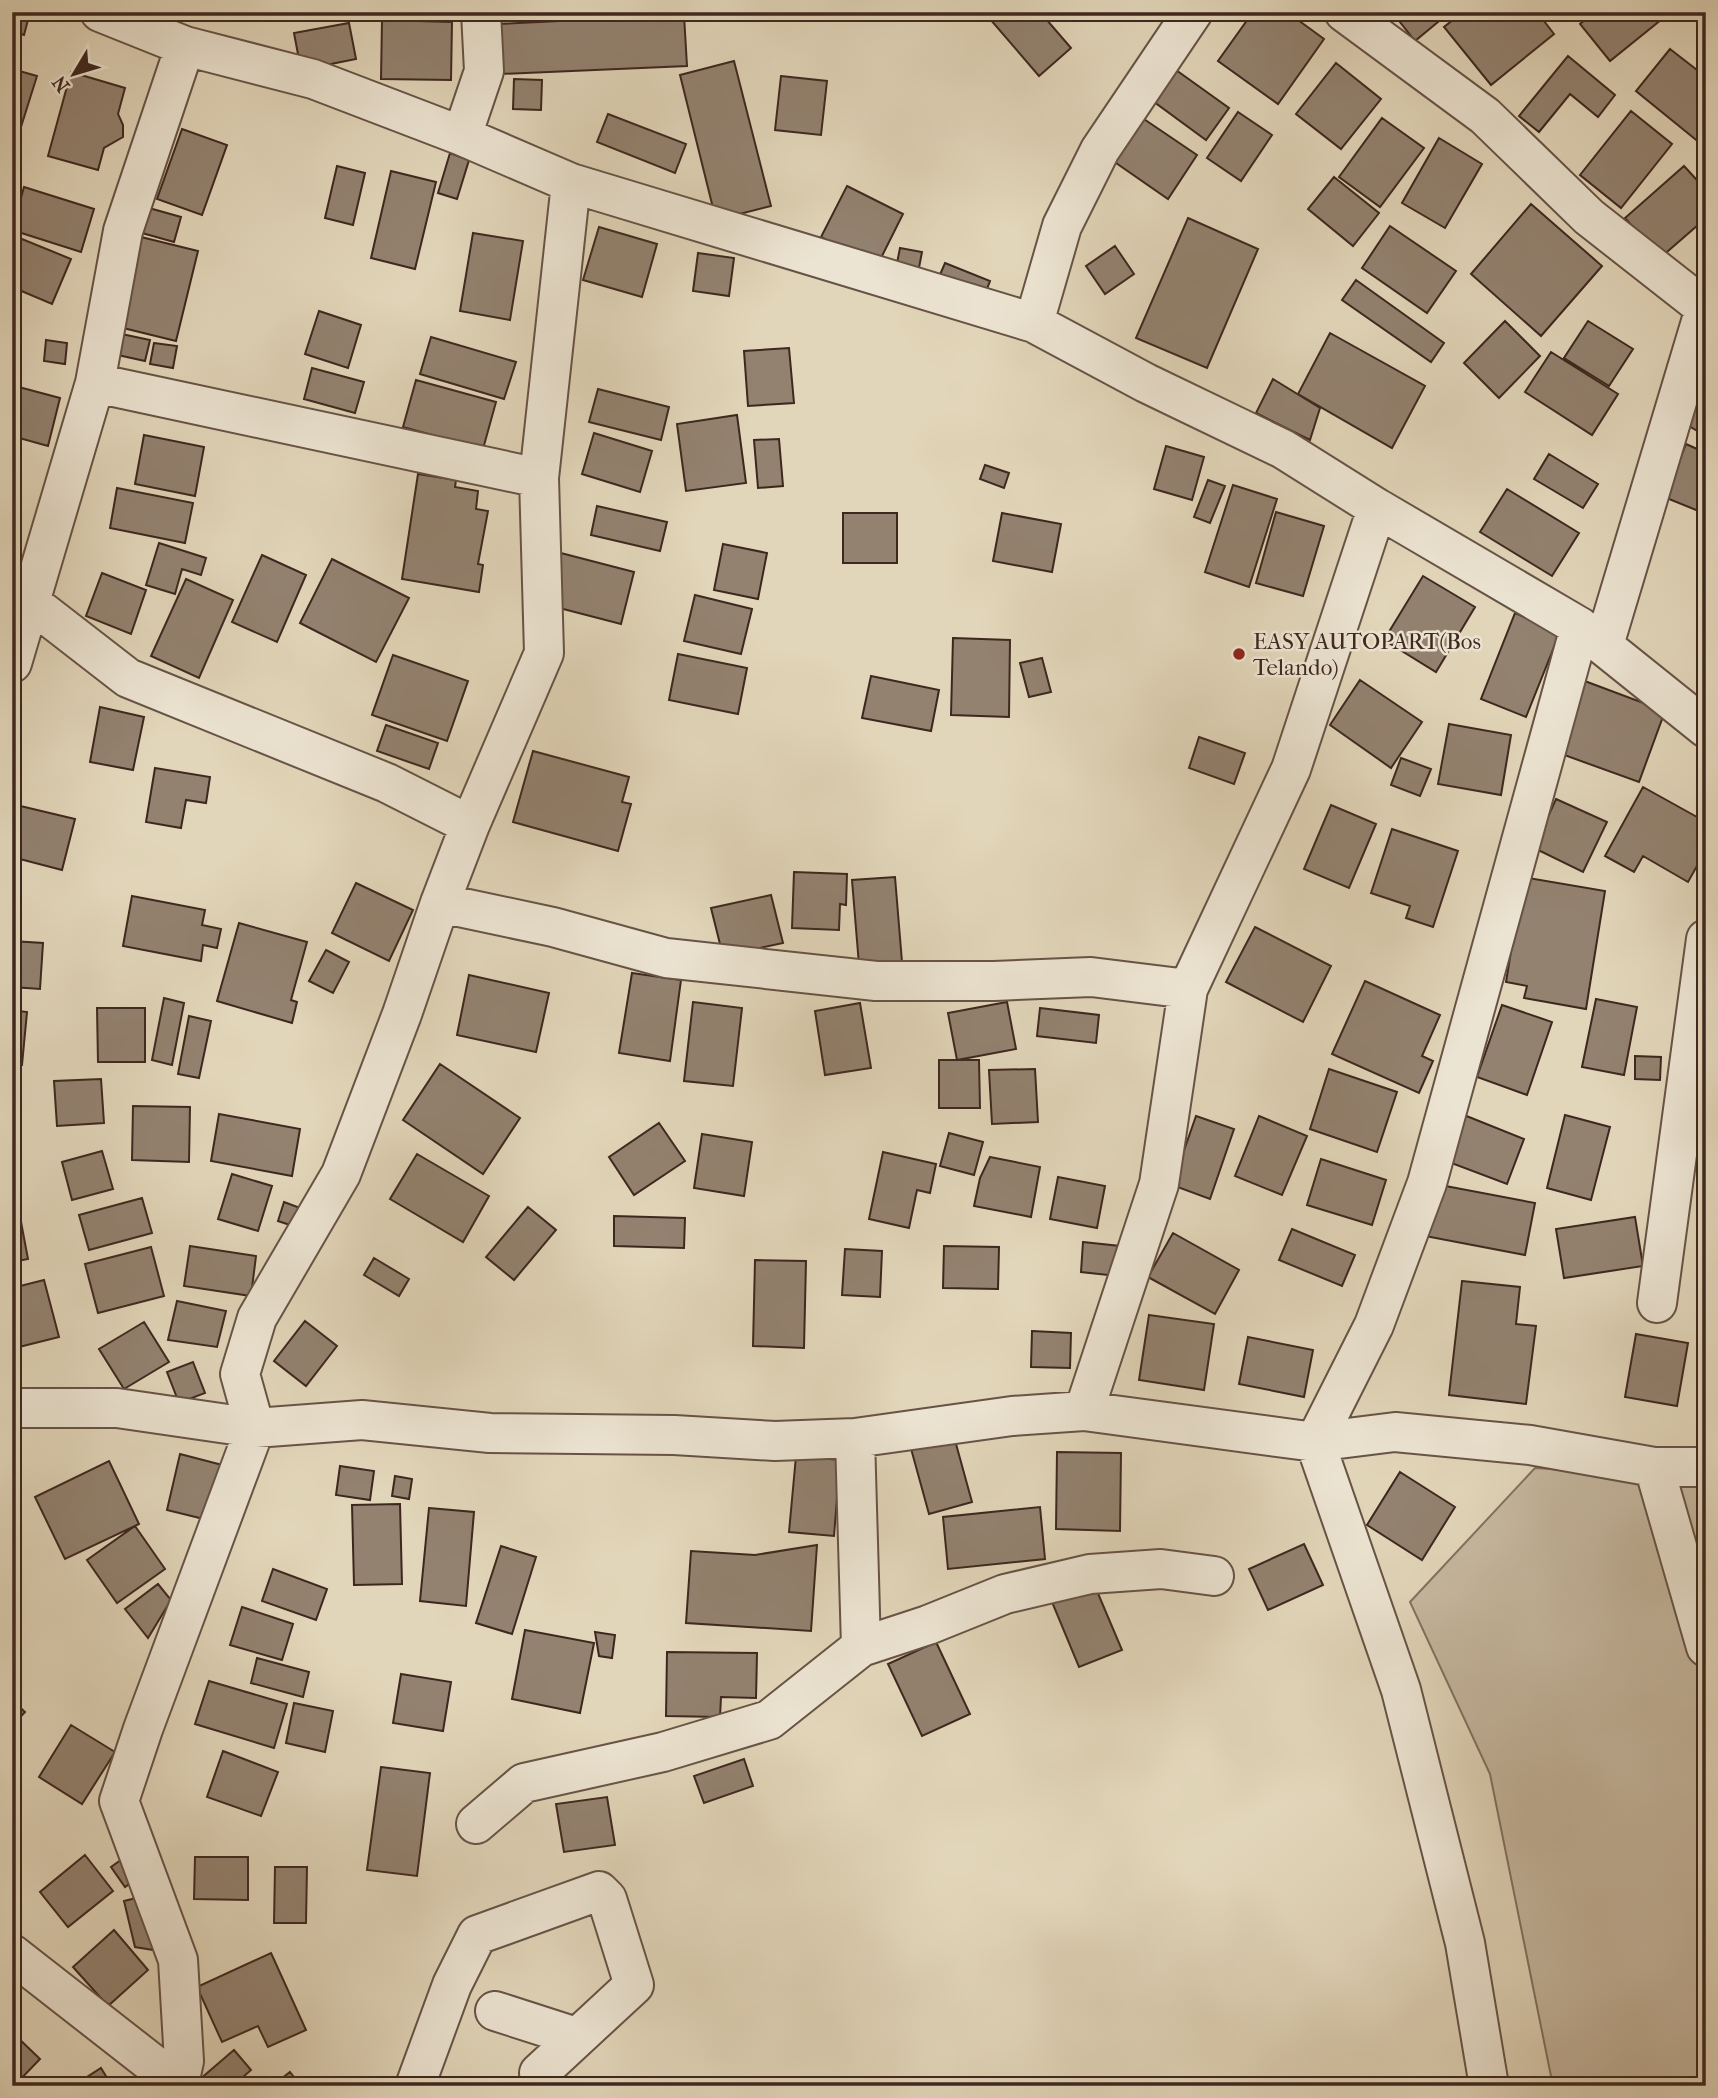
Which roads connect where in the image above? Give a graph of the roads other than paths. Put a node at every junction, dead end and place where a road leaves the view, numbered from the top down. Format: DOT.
graph roads {
  1 [pos="100,12"];
  2 [pos="481,12"];
  3 [pos="1193,12"];
  4 [pos="1344,12"];
  5 [pos="185,46"];
  6 [pos="463,136"];
  7 [pos="571,183"];
  8 [pos="1705,307"];
  9 [pos="1034,323"];
  10 [pos="95,383"];
  11 [pos="539,478"];
  12 [pos="1377,508"];
  13 [pos="21,599"];
  14 [pos="1592,636"];
  15 [pos="12,663"];
  16 [pos="1706,728"];
  17 [pos="470,825"];
  18 [pos="440,903"];
  19 [pos="1706,939"];
  20 [pos="1188,989"];
  21 [pos="1657,1303"];
  22 [pos="12,1408"];
  23 [pos="1084,1411"];
  24 [pos="255,1428"];
  25 [pos="855,1437"];
  26 [pos="1315,1442"];
  27 [pos="1654,1467"];
  28 [pos="1706,1467"];
  29 [pos="1214,1576"];
  30 [pos="861,1647"];
  31 [pos="1706,1647"];
  32 [pos="476,1824"];
  33 [pos="12,1954"];
  34 [pos="495,2011"];
  35 [pos="576,2037"];
  36 [pos="539,2073"];
  37 [pos="180,2085"];
  38 [pos="415,2086"];
  39 [pos="1489,2086"];
  1 -- 5 [label="street"];
  2 -- 6 [label="street"];
  3 -- 9 [label="street"];
  4 -- 8 [label="street"];
  5 -- 6 [label="street"];
  5 -- 10 [label="street"];
  6 -- 7 [label="street"];
  7 -- 9 [label="street"];
  7 -- 11 [label="street"];
  8 -- 14 [label="street"];
  9 -- 12 [label="street"];
  10 -- 11 [label="street"];
  10 -- 13 [label="street"];
  11 -- 17 [label="street"];
  12 -- 14 [label="street"];
  12 -- 20 [label="street"];
  13 -- 15 [label="street"];
  13 -- 17 [label="street"];
  14 -- 16 [label="street"];
  14 -- 26 [label="street"];
  17 -- 18 [label="street"];
  18 -- 20 [label="street"];
  18 -- 24 [label="street"];
  19 -- 21 [label="street"];
  20 -- 23 [label="street"];
  22 -- 24 [label="street"];
  23 -- 25 [label="street"];
  23 -- 26 [label="street"];
  24 -- 25 [label="street"];
  24 -- 37 [label="street"];
  25 -- 30 [label="street"];
  26 -- 27 [label="street"];
  26 -- 39 [label="street"];
  27 -- 28 [label="street"];
  27 -- 31 [label="street"];
  29 -- 30 [label="street"];
  30 -- 32 [label="street"];
  33 -- 37 [label="street"];
  34 -- 35 [label="street"];
  35 -- 36 [label="street"];
  35 -- 38 [label="street"];
}
